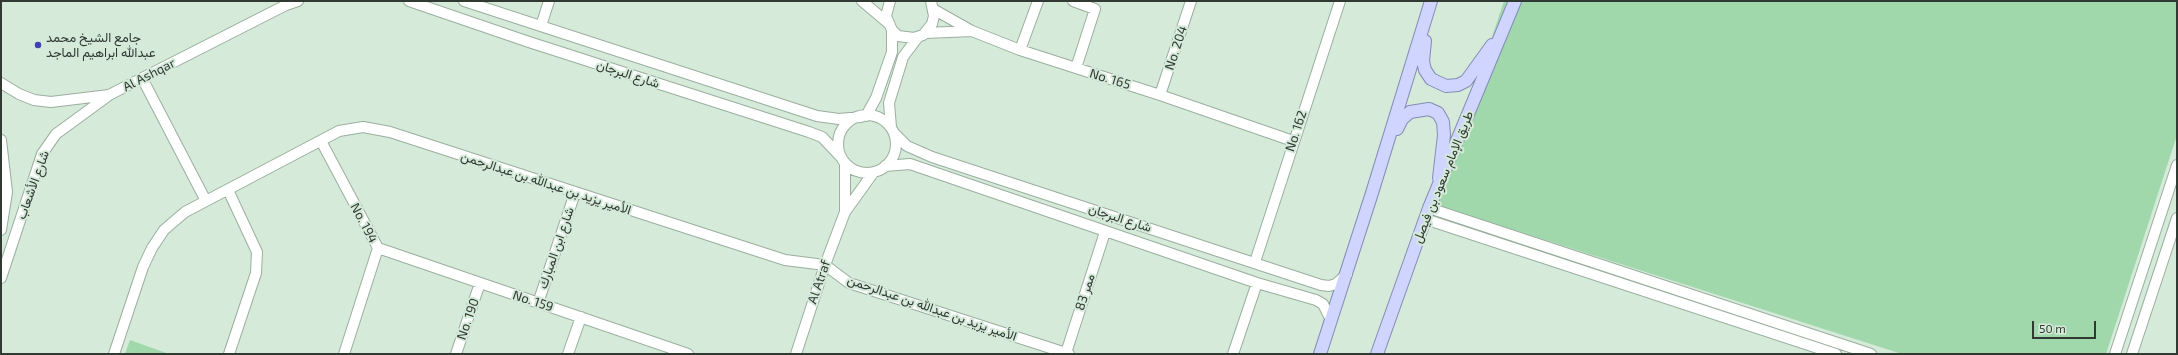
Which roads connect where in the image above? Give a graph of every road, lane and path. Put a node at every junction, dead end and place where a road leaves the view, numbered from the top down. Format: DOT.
graph roads {
  1 [pos="298,1"];
  2 [pos="408,1"];
  3 [pos="464,1"];
  4 [pos="549,1"];
  5 [pos="862,1"];
  6 [pos="890,1"];
  7 [pos="1038,1"];
  8 [pos="1073,1"];
  9 [pos="1191,1"];
  10 [pos="1340,1"];
  11 [pos="1432,1"];
  12 [pos="1515,1"];
  13 [pos="287,3"];
  14 [pos="932,3"];
  15 [pos="1506,24"];
  16 [pos="541,26"];
  17 [pos="890,27"];
  18 [pos="972,31"];
  19 [pos="922,35"];
  20 [pos="1020,50"];
  21 [pos="1076,68"];
  22 [pos="142,78"];
  23 [pos="1,83"];
  24 [pos="110,95"];
  25 [pos="1160,95"];
  26 [pos="863,117"];
  27 [pos="893,130"];
  28 [pos="1,140"];
  29 [pos="1389,140"];
  30 [pos="321,141"];
  31 [pos="1293,141"];
  32 [pos="843,160"];
  33 [pos="2177,164"];
  34 [pos="885,166"];
  35 [pos="873,173"];
  36 [pos="1438,187"];
  37 [pos="228,190"];
  38 [pos="575,193"];
  39 [pos="206,201"];
  40 [pos="845,212"];
  41 [pos="1427,214"];
  42 [pos="2177,218"];
  43 [pos="1,230"];
  44 [pos="1105,232"];
  45 [pos="378,248"];
  46 [pos="1255,262"];
  47 [pos="825,265"];
  48 [pos="1347,274"];
  49 [pos="1,278"];
  50 [pos="480,283"];
  51 [pos="1258,283"];
  52 [pos="538,303"];
  53 [pos="581,317"];
  54 [pos="1331,320"];
  55 [pos="682,353"];
  56 [pos="1067,353"];
  57 [pos="114,354"];
  58 [pos="229,354"];
  59 [pos="344,354"];
  60 [pos="456,354"];
  61 [pos="568,354"];
  62 [pos="796,354"];
  63 [pos="1233,354"];
  64 [pos="1320,354"];
  65 [pos="1377,354"];
  66 [pos="1836,354"];
  67 [pos="1871,354"];
  68 [pos="2114,354"];
  69 [pos="2132,354"];
  1 -- 13 [label="street"];
  2 -- 32 [label="street, شارع البرجان"];
  3 -- 16 [label="street, شارع البرجان"];
  4 -- 16 [label="street"];
  5 -- 17 [label="street, No. 165"];
  6 -- 17 [label="street"];
  7 -- 20 [label="street"];
  8 -- 21 [label="street"];
  9 -- 25 [label="street, No. 204"];
  10 -- 31 [label="street, No. 162"];
  11 -- 15 [label="main road"];
  11 -- 29 [label="main road"];
  12 -- 15 [label="main road, طريق الإمام سعود بن فيصل"];
  13 -- 22 [label="street, Al Ashqar"];
  14 -- 18 [label="street"];
  14 -- 19 [label="street"];
  15 -- 36 [label="main road, طريق الإمام سعود بن فيصل"];
  16 -- 26 [label="street, شارع البرجان"];
  17 -- 19 [label="street, No. 165"];
  17 -- 26 [label="street"];
  18 -- 19 [label="street, No. 165"];
  18 -- 20 [label="street, No. 165"];
  19 -- 27 [label="street"];
  20 -- 21 [label="street, No. 165"];
  21 -- 25 [label="street, No. 165"];
  22 -- 24 [label="street, Al Ashqar"];
  22 -- 39 [label="street"];
  23 -- 24 [label="street, Al Ashqar"];
  24 -- 49 [label="street, شارع الأشعاب"];
  25 -- 31 [label="street, No. 165"];
  26 -- 27 [label="street, شارع البرجان"];
  26 -- 32 [label="street"];
  27 -- 34 [label="street, شارع البرجان"];
  27 -- 46 [label="street, شارع البرجان"];
  28 -- 43 [label="street, شارع الأشعاب"];
  29 -- 36 [label="main road"];
  29 -- 48 [label="main road"];
  30 -- 37 [label="street, الأمير يزيد بن عبدالله بن عبدالرحمن"];
  30 -- 38 [label="street, الأمير يزيد بن عبدالله بن عبدالرحمن"];
  30 -- 45 [label="street, No. 194"];
  31 -- 46 [label="street, No. 162"];
  32 -- 35 [label="street, شارع البرجان"];
  32 -- 40 [label="street"];
  33 -- 68 [label="street"];
  34 -- 35 [label="street, شارع البرجان"];
  34 -- 44 [label="street, شارع البرجان"];
  35 -- 40 [label="street"];
  36 -- 41 [label="main road, طريق الإمام سعود بن فيصل"];
  37 -- 39 [label="street, الأمير يزيد بن عبدالله بن عبدالرحمن"];
  37 -- 58 [label="street"];
  38 -- 47 [label="street, الأمير يزيد بن عبدالله بن عبدالرحمن"];
  38 -- 52 [label="street, شارع ابن المبارك"];
  39 -- 57 [label="street, الأمير يزيد بن عبدالله بن عبدالرحمن"];
  40 -- 47 [label="street, Al Atraf"];
  41 -- 65 [label="main road, طريق الإمام سعود بن فيصل"];
  41 -- 66 [label="street"];
  41 -- 67 [label="street"];
  42 -- 69 [label="street"];
  44 -- 51 [label="street, شارع البرجان"];
  44 -- 56 [label="street, ممر 83"];
  45 -- 50 [label="street, No. 159"];
  45 -- 59 [label="street, No. 194"];
  46 -- 48 [label="street, شارع البرجان"];
  47 -- 56 [label="street, الأمير يزيد بن عبدالله بن عبدالرحمن"];
  47 -- 62 [label="street, Al Atraf"];
  48 -- 54 [label="main road"];
  50 -- 52 [label="street, No. 159"];
  50 -- 60 [label="street, No. 190"];
  51 -- 54 [label="street, شارع البرجان"];
  51 -- 63 [label="street"];
  52 -- 53 [label="street, No. 159"];
  53 -- 55 [label="street, No. 159"];
  53 -- 61 [label="street"];
  54 -- 64 [label="main road"];
}
